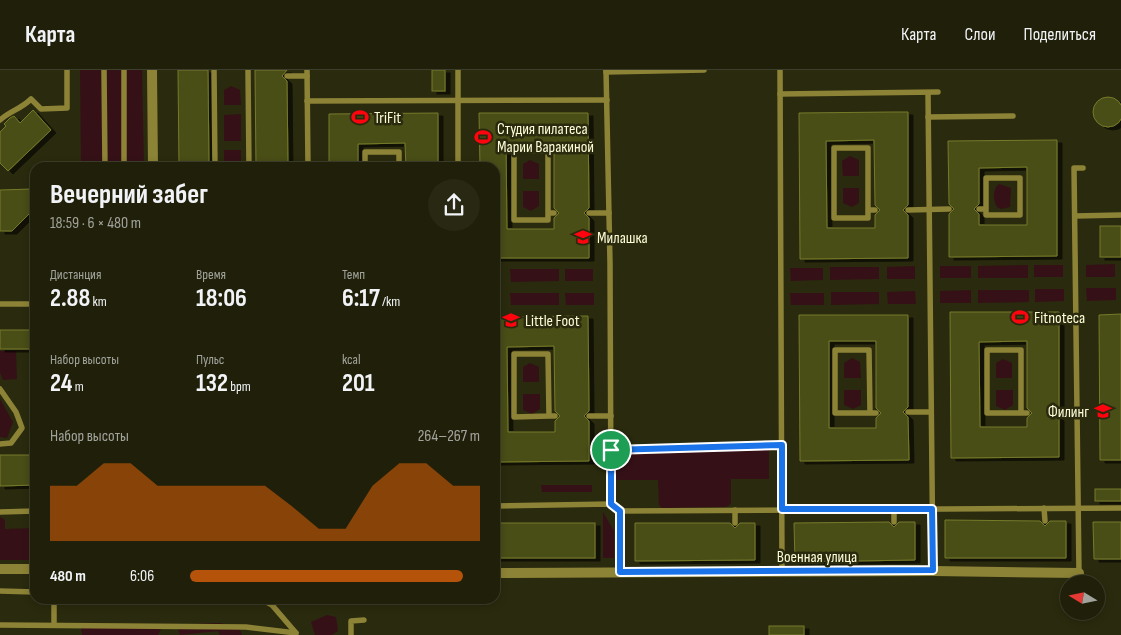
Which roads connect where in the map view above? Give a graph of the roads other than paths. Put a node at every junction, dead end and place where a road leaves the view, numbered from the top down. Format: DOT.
graph roads {
  1 [pos="67,70"];
  2 [pos="104,70"];
  3 [pos="124,70"];
  4 [pos="152,70"];
  5 [pos="214,70"];
  6 [pos="458,70"];
  7 [pos="704,70"];
  8 [pos="780,70"];
  9 [pos="606,71"];
  10 [pos="623,71"];
  11 [pos="307,73"];
  12 [pos="251,74"];
  13 [pos="287,76"];
  14 [pos="938,92"];
  15 [pos="928,93"];
  16 [pos="780,94"];
  17 [pos="607,100"];
  18 [pos="307,101"];
  19 [pos="458,101"];
  20 [pos="1013,116"];
  21 [pos="928,117"];
  22 [pos="0,120"];
  23 [pos="105,162"];
  24 [pos="124,162"];
  25 [pos="153,162"];
  26 [pos="215,162"];
  27 [pos="249,162"];
  28 [pos="308,162"];
  29 [pos="365,162"];
  30 [pos="399,162"];
  31 [pos="458,162"];
  32 [pos="1083,168"];
  33 [pos="929,209"];
  34 [pos="949,209"];
  35 [pos="979,209"];
  36 [pos="986,209"];
  37 [pos="872,210"];
  38 [pos="908,210"];
  39 [pos="551,213"];
  40 [pos="589,213"];
  41 [pos="609,213"];
  42 [pos="1121,215"];
  43 [pos="1075,216"];
  44 [pos="0,304"];
  45 [pos="30,304"];
  46 [pos="0,389"];
  47 [pos="908,412"];
  48 [pos="931,412"];
  49 [pos="873,413"];
  50 [pos="1024,413"];
  51 [pos="1059,413"];
  52 [pos="1077,413"];
  53 [pos="552,416"];
  54 [pos="589,416"];
  55 [pos="611,416"];
  56 [pos="20,432"];
  57 [pos="29,432"];
  58 [pos="0,444"];
  59 [pos="782,445"];
  60 [pos="611,450"];
  61 [pos="611,504"];
  62 [pos="500,506"];
  63 [pos="1044,508"];
  64 [pos="1078,508"];
  65 [pos="1121,508"];
  66 [pos="782,509"];
  67 [pos="894,509"];
  68 [pos="932,509"];
  69 [pos="735,510"];
  70 [pos="620,511"];
  71 [pos="0,512"];
  72 [pos="30,512"];
  73 [pos="1045,521"];
  74 [pos="894,522"];
  75 [pos="735,523"];
  76 [pos="0,569"];
  77 [pos="30,569"];
  78 [pos="933,570"];
  79 [pos="782,571"];
  80 [pos="620,572"];
  81 [pos="500,573"];
  82 [pos="1078,573"];
  83 [pos="0,591"];
  84 [pos="30,592"];
  85 [pos="54,604"];
  86 [pos="270,604"];
  87 [pos="364,620"];
  88 [pos="0,625"];
  89 [pos="54,625"];
  90 [pos="297,634"];
  91 [pos="351,635"];
  1 -- 22 [label="lane"];
  2 -- 23 [label="lane"];
  3 -- 24 [label="lane"];
  4 -- 25 [label="street"];
  5 -- 26 [label="lane"];
  6 -- 19 [label="lane"];
  7 -- 10 [label="lane"];
  8 -- 16 [label="lane"];
  9 -- 10 [label="lane"];
  9 -- 17 [label="lane"];
  11 -- 13 [label="lane"];
  11 -- 18 [label="lane"];
  12 -- 27 [label="lane"];
  14 -- 15 [label="lane"];
  15 -- 16 [label="lane"];
  15 -- 21 [label="lane"];
  16 -- 59 [label="lane"];
  17 -- 19 [label="lane"];
  17 -- 41 [label="lane"];
  18 -- 19 [label="lane"];
  18 -- 28 [label="lane"];
  19 -- 31 [label="lane"];
  20 -- 21 [label="lane"];
  21 -- 33 [label="lane"];
  29 -- 30 [label="lane"];
  32 -- 43 [label="lane"];
  33 -- 34 [label="lane"];
  33 -- 38 [label="lane"];
  33 -- 48 [label="lane"];
  35 -- 36 [label="lane"];
  36 -- 36 [label="lane"];
  37 -- 37 [label="lane"];
  39 -- 39 [label="lane"];
  40 -- 41 [label="lane"];
  41 -- 55 [label="lane"];
  42 -- 43 [label="lane"];
  43 -- 52 [label="lane"];
  44 -- 45 [label="lane"];
  46 -- 56 [label="lane"];
  47 -- 48 [label="lane"];
  48 -- 68 [label="lane"];
  49 -- 49 [label="lane"];
  50 -- 50 [label="lane"];
  51 -- 52 [label="lane"];
  52 -- 64 [label="lane"];
  53 -- 53 [label="lane"];
  54 -- 55 [label="lane"];
  55 -- 60 [label="lane"];
  56 -- 57 [label="lane"];
  56 -- 58 [label="lane"];
  59 -- 60 [label="lane"];
  59 -- 66 [label="lane"];
  60 -- 61 [label="lane"];
  61 -- 62 [label="lane"];
  61 -- 70 [label="lane"];
  63 -- 64 [label="lane"];
  63 -- 68 [label="lane"];
  63 -- 73 [label="lane"];
  64 -- 65 [label="lane"];
  64 -- 82 [label="lane"];
  66 -- 67 [label="lane"];
  66 -- 69 [label="lane"];
  66 -- 79 [label="lane"];
  67 -- 68 [label="lane"];
  67 -- 74 [label="lane"];
  68 -- 78 [label="lane"];
  69 -- 70 [label="lane"];
  69 -- 75 [label="lane"];
  70 -- 80 [label="lane"];
  71 -- 72 [label="lane"];
  76 -- 77 [label="street"];
  78 -- 79 [label="street, Военная улица"];
  78 -- 82 [label="street, Военная улица"];
  79 -- 80 [label="street, Военная улица"];
  80 -- 81 [label="street, Военная улица"];
  83 -- 84 [label="lane"];
  85 -- 89 [label="lane"];
  86 -- 90 [label="lane"];
  87 -- 91 [label="lane"];
  88 -- 89 [label="lane"];
  89 -- 90 [label="lane"];
}
